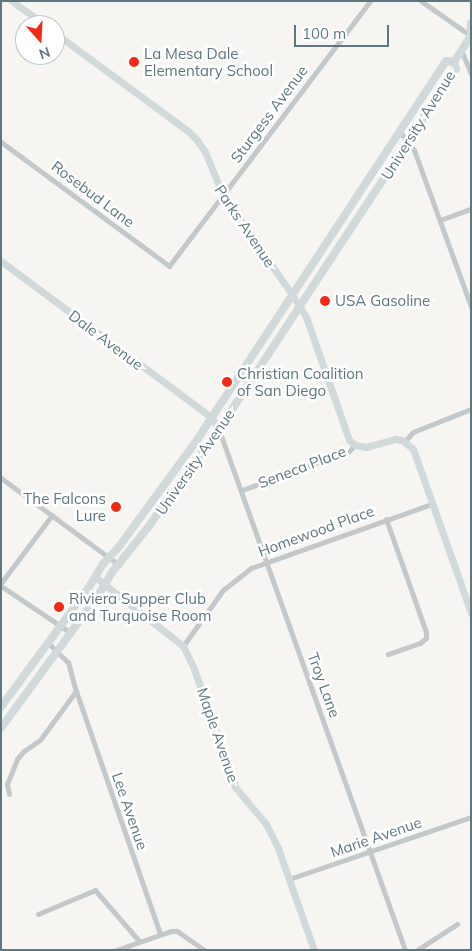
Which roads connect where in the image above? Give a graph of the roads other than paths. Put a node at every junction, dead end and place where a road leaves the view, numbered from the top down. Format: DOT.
graph roads {
  1 [pos="12,1"];
  2 [pos="370,1"];
  3 [pos="420,1"];
  4 [pos="31,15"];
  5 [pos="471,23"];
  6 [pos="471,36"];
  7 [pos="65,40"];
  8 [pos="461,50"];
  9 [pos="454,62"];
  10 [pos="471,74"];
  11 [pos="400,132"];
  12 [pos="409,140"];
  13 [pos="1,142"];
  14 [pos="222,195"];
  15 [pos="471,209"];
  16 [pos="440,220"];
  17 [pos="1,261"];
  18 [pos="169,266"];
  19 [pos="293,296"];
  20 [pos="471,307"];
  21 [pos="300,308"];
  22 [pos="471,408"];
  23 [pos="212,418"];
  24 [pos="219,430"];
  25 [pos="405,441"];
  26 [pos="355,444"];
  27 [pos="1,478"];
  28 [pos="242,490"];
  29 [pos="432,504"];
  30 [pos="52,515"];
  31 [pos="386,519"];
  32 [pos="108,557"];
  33 [pos="267,561"];
  34 [pos="119,565"];
  35 [pos="95,577"];
  36 [pos="1,584"];
  37 [pos="105,585"];
  38 [pos="471,613"];
  39 [pos="61,626"];
  40 [pos="70,633"];
  41 [pos="48,643"];
  42 [pos="183,646"];
  43 [pos="58,650"];
  44 [pos="388,654"];
  45 [pos="76,691"];
  46 [pos="1,707"];
  47 [pos="1,728"];
  48 [pos="9,794"];
  49 [pos="471,817"];
  50 [pos="370,853"];
  51 [pos="289,879"];
  52 [pos="38,914"];
  53 [pos="457,924"];
  54 [pos="160,934"];
  55 [pos="139,941"];
  56 [pos="116,950"];
  57 [pos="204,950"];
  58 [pos="314,950"];
  59 [pos="405,950"];
  60 [pos="417,950"];
  1 -- 4 [label="street"];
  2 -- 14 [label="street, Sturgess Avenue"];
  3 -- 6 [label="street"];
  5 -- 6 [label="main road, University Avenue"];
  6 -- 8 [label="main road, University Avenue"];
  7 -- 14 [label="street, Parks Avenue"];
  8 -- 9 [label="main road, University Avenue"];
  8 -- 10 [label="street"];
  9 -- 11 [label="main road, University Avenue"];
  9 -- 12 [label="main road, University Avenue"];
  11 -- 12 [label="street"];
  11 -- 19 [label="main road, University Avenue"];
  12 -- 16 [label="street"];
  12 -- 21 [label="main road, University Avenue"];
  13 -- 18 [label="street, Rosebud Lane"];
  14 -- 18 [label="street, Sturgess Avenue"];
  14 -- 19 [label="street, Parks Avenue"];
  15 -- 16 [label="street"];
  16 -- 20 [label="street"];
  17 -- 23 [label="street, Dale Avenue"];
  19 -- 21 [label="street, Parks Avenue"];
  19 -- 23 [label="main road, University Avenue"];
  21 -- 24 [label="main road, University Avenue"];
  21 -- 26 [label="street, Parks Avenue"];
  22 -- 25 [label="street, Seneca Place"];
  23 -- 24 [label="street"];
  23 -- 32 [label="main road, University Avenue"];
  24 -- 28 [label="street, Troy Lane"];
  24 -- 34 [label="main road, University Avenue"];
  25 -- 26 [label="street, Seneca Place"];
  25 -- 29 [label="street"];
  26 -- 28 [label="street, Seneca Place"];
  27 -- 30 [label="street"];
  28 -- 33 [label="street, Troy Lane"];
  29 -- 31 [label="street, Homewood Place"];
  29 -- 38 [label="street"];
  30 -- 32 [label="street"];
  30 -- 36 [label="street"];
  31 -- 33 [label="street, Homewood Place"];
  31 -- 44 [label="street"];
  32 -- 34 [label="street"];
  32 -- 35 [label="main road, University Avenue"];
  33 -- 42 [label="street, Homewood Place"];
  33 -- 50 [label="street, Troy Lane"];
  34 -- 37 [label="main road, University Avenue"];
  35 -- 37 [label="street, Maple Avenue"];
  35 -- 39 [label="main road, University Avenue"];
  36 -- 39 [label="street"];
  37 -- 40 [label="main road, University Avenue"];
  37 -- 42 [label="street, Maple Avenue"];
  39 -- 40 [label="street"];
  39 -- 41 [label="main road, University Avenue"];
  40 -- 43 [label="main road, University Avenue"];
  41 -- 43 [label="street"];
  41 -- 46 [label="main road, University Avenue"];
  42 -- 51 [label="street, Maple Avenue"];
  43 -- 45 [label="street, Lee Avenue"];
  43 -- 47 [label="main road, University Avenue"];
  45 -- 48 [label="street"];
  45 -- 54 [label="street, Lee Avenue"];
  49 -- 50 [label="street, Marie Avenue"];
  50 -- 51 [label="street, Marie Avenue"];
  50 -- 59 [label="street, Troy Lane"];
  51 -- 58 [label="street, Maple Avenue"];
  52 -- 55 [label="street"];
  53 -- 60 [label="street"];
  54 -- 55 [label="street"];
  54 -- 57 [label="street"];
  55 -- 56 [label="street"];
}
